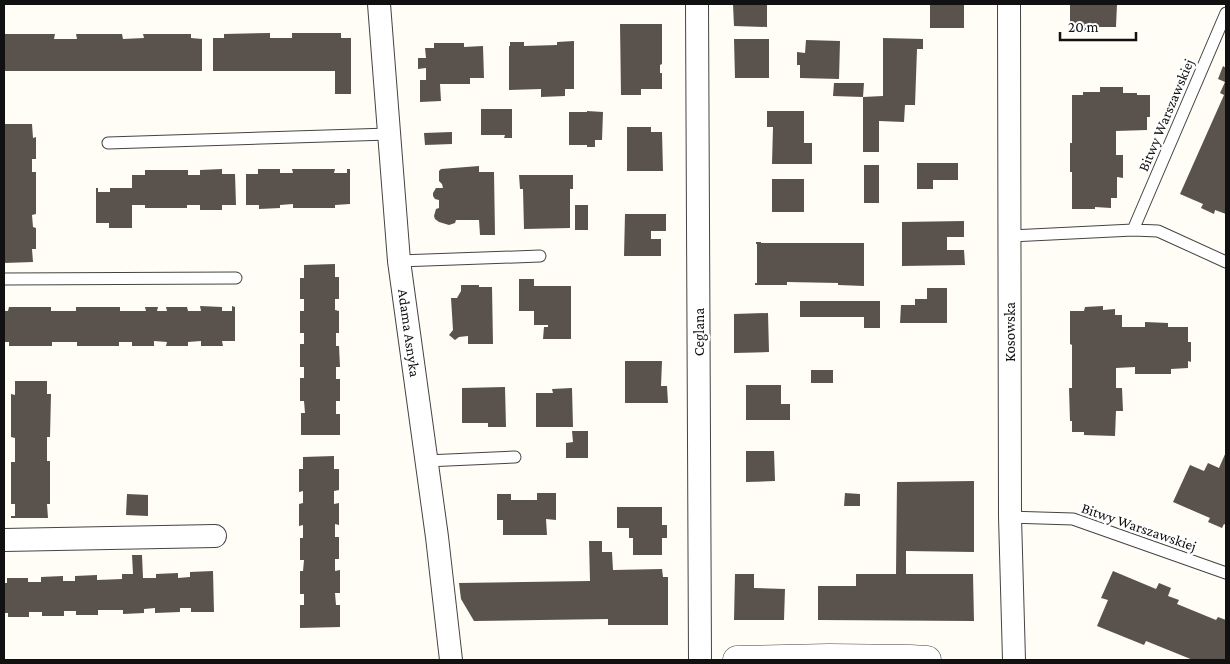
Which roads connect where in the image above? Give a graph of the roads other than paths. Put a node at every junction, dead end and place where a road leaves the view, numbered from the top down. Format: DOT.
graph roads {
  1 [pos="379,4"];
  2 [pos="697,4"];
  3 [pos="1009,4"];
  4 [pos="1226,13"];
  5 [pos="389,134"];
  6 [pos="108,143"];
  7 [pos="1133,230"];
  8 [pos="1010,236"];
  9 [pos="540,256"];
  10 [pos="399,261"];
  11 [pos="1226,262"];
  12 [pos="236,278"];
  13 [pos="4,279"];
  14 [pos="515,457"];
  15 [pos="426,461"];
  16 [pos="1010,517"];
  17 [pos="215,536"];
  18 [pos="4,540"];
  19 [pos="1226,573"];
  20 [pos="451,660"];
  21 [pos="700,660"];
  22 [pos="737,660"];
  23 [pos="927,660"];
  24 [pos="1014,660"];
  1 -- 5 [label="street, Adama Asnyka"];
  2 -- 21 [label="street, Ceglana"];
  3 -- 8 [label="street, Kosowska"];
  4 -- 7 [label="lane, Bitwy Warszawskiej"];
  5 -- 6 [label="lane"];
  5 -- 10 [label="street, Adama Asnyka"];
  7 -- 8 [label="lane"];
  7 -- 11 [label="lane"];
  8 -- 16 [label="street, Kosowska"];
  9 -- 10 [label="lane"];
  10 -- 15 [label="street, Adama Asnyka"];
  12 -- 13 [label="lane"];
  14 -- 15 [label="lane"];
  15 -- 20 [label="street, Adama Asnyka"];
  16 -- 19 [label="lane, Bitwy Warszawskiej"];
  16 -- 24 [label="street, Kosowska"];
  17 -- 18 [label="street"];
  22 -- 23 [label="street"];
}
